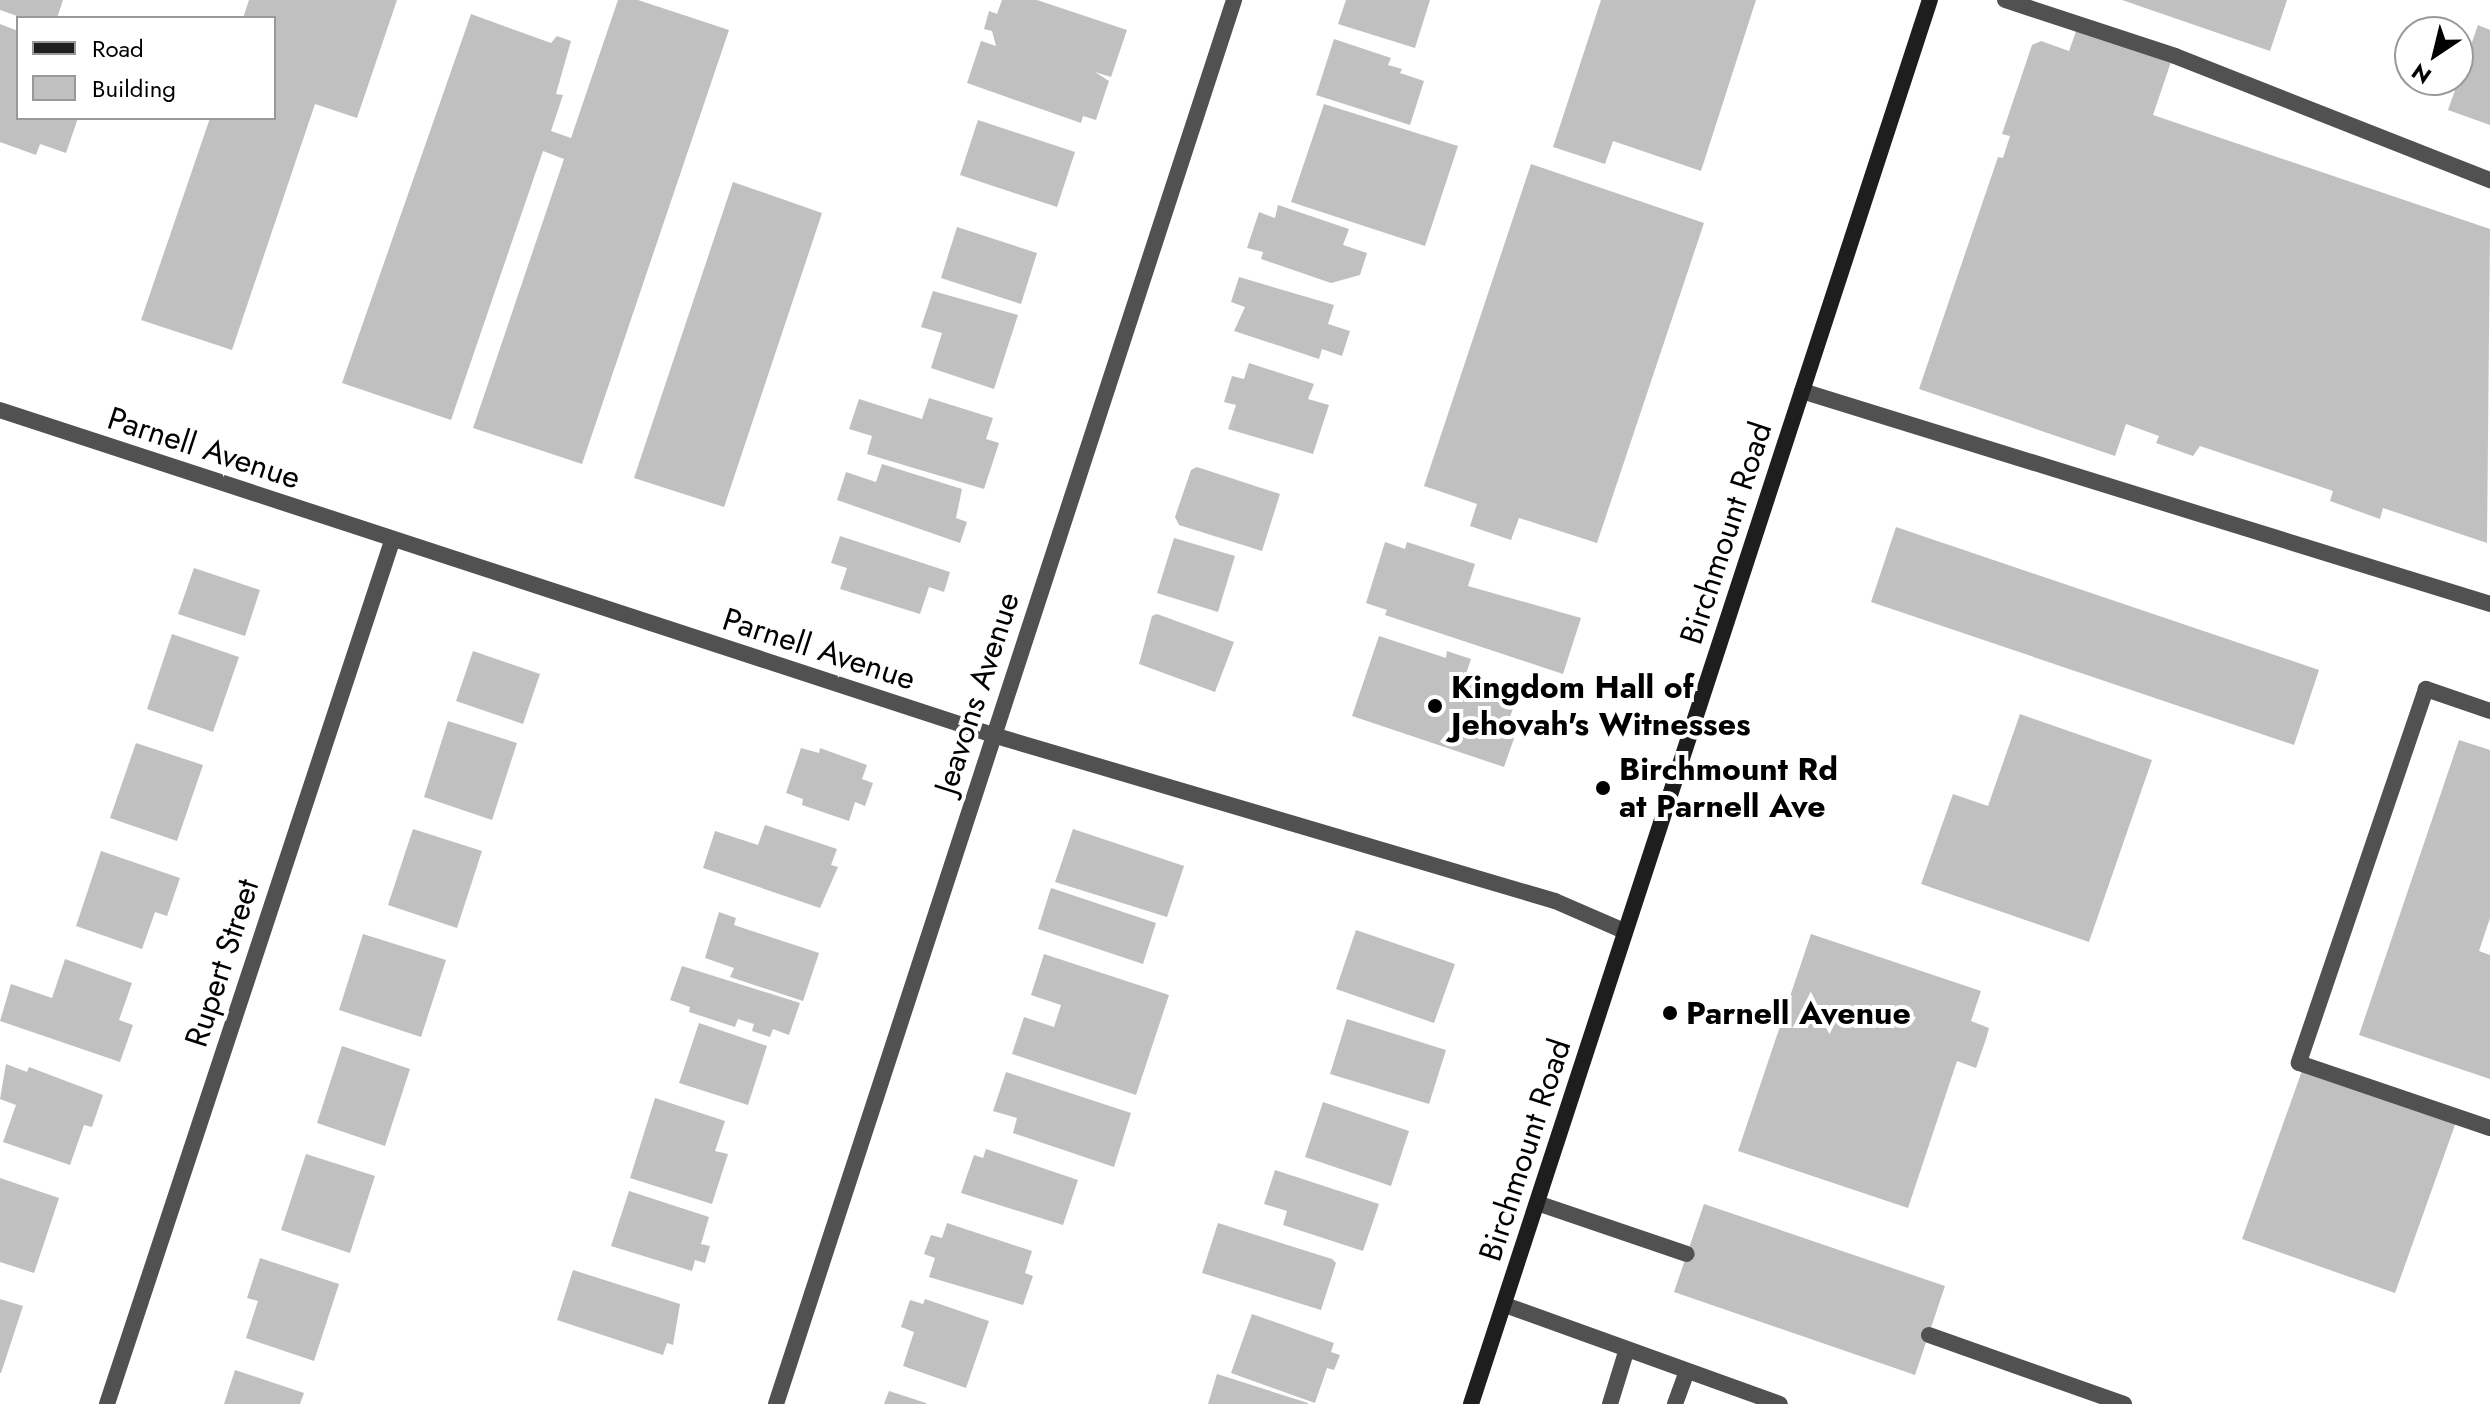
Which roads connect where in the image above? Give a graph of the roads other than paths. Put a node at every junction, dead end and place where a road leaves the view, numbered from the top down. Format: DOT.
graph roads {
  1 [pos="1234,0"];
  2 [pos="1930,0"];
  3 [pos="2005,0"];
  4 [pos="2490,180"];
  5 [pos="1802,391"];
  6 [pos="0,410"];
  7 [pos="392,541"];
  8 [pos="2490,604"];
  9 [pos="2490,711"];
  10 [pos="993,735"];
  11 [pos="1624,931"];
  12 [pos="2490,1128"];
  13 [pos="1537,1203"];
  14 [pos="1687,1254"];
  15 [pos="1505,1305"];
  16 [pos="1929,1335"];
  17 [pos="1626,1352"];
  18 [pos="1686,1373"];
  19 [pos="107,1404"];
  20 [pos="776,1404"];
  21 [pos="1471,1404"];
  22 [pos="1610,1404"];
  23 [pos="1675,1404"];
  24 [pos="1780,1404"];
  25 [pos="2124,1404"];
  1 -- 10 [label="street, Jeavons Avenue"];
  2 -- 5 [label="main road, Birchmount Road"];
  3 -- 4 [label="street"];
  5 -- 8 [label="street"];
  5 -- 11 [label="main road, Birchmount Road"];
  6 -- 7 [label="street, Parnell Avenue"];
  7 -- 10 [label="street, Parnell Avenue"];
  7 -- 19 [label="street, Rupert Street"];
  9 -- 12 [label="street"];
  10 -- 11 [label="street, Parnell Avenue"];
  10 -- 20 [label="street, Jeavons Avenue"];
  11 -- 13 [label="main road, Birchmount Road"];
  13 -- 14 [label="street"];
  13 -- 15 [label="main road, Birchmount Road"];
  15 -- 17 [label="street"];
  15 -- 21 [label="main road, Birchmount Road"];
  16 -- 25 [label="street"];
  17 -- 18 [label="street"];
  17 -- 22 [label="street"];
  18 -- 23 [label="street"];
  18 -- 24 [label="street"];
}
